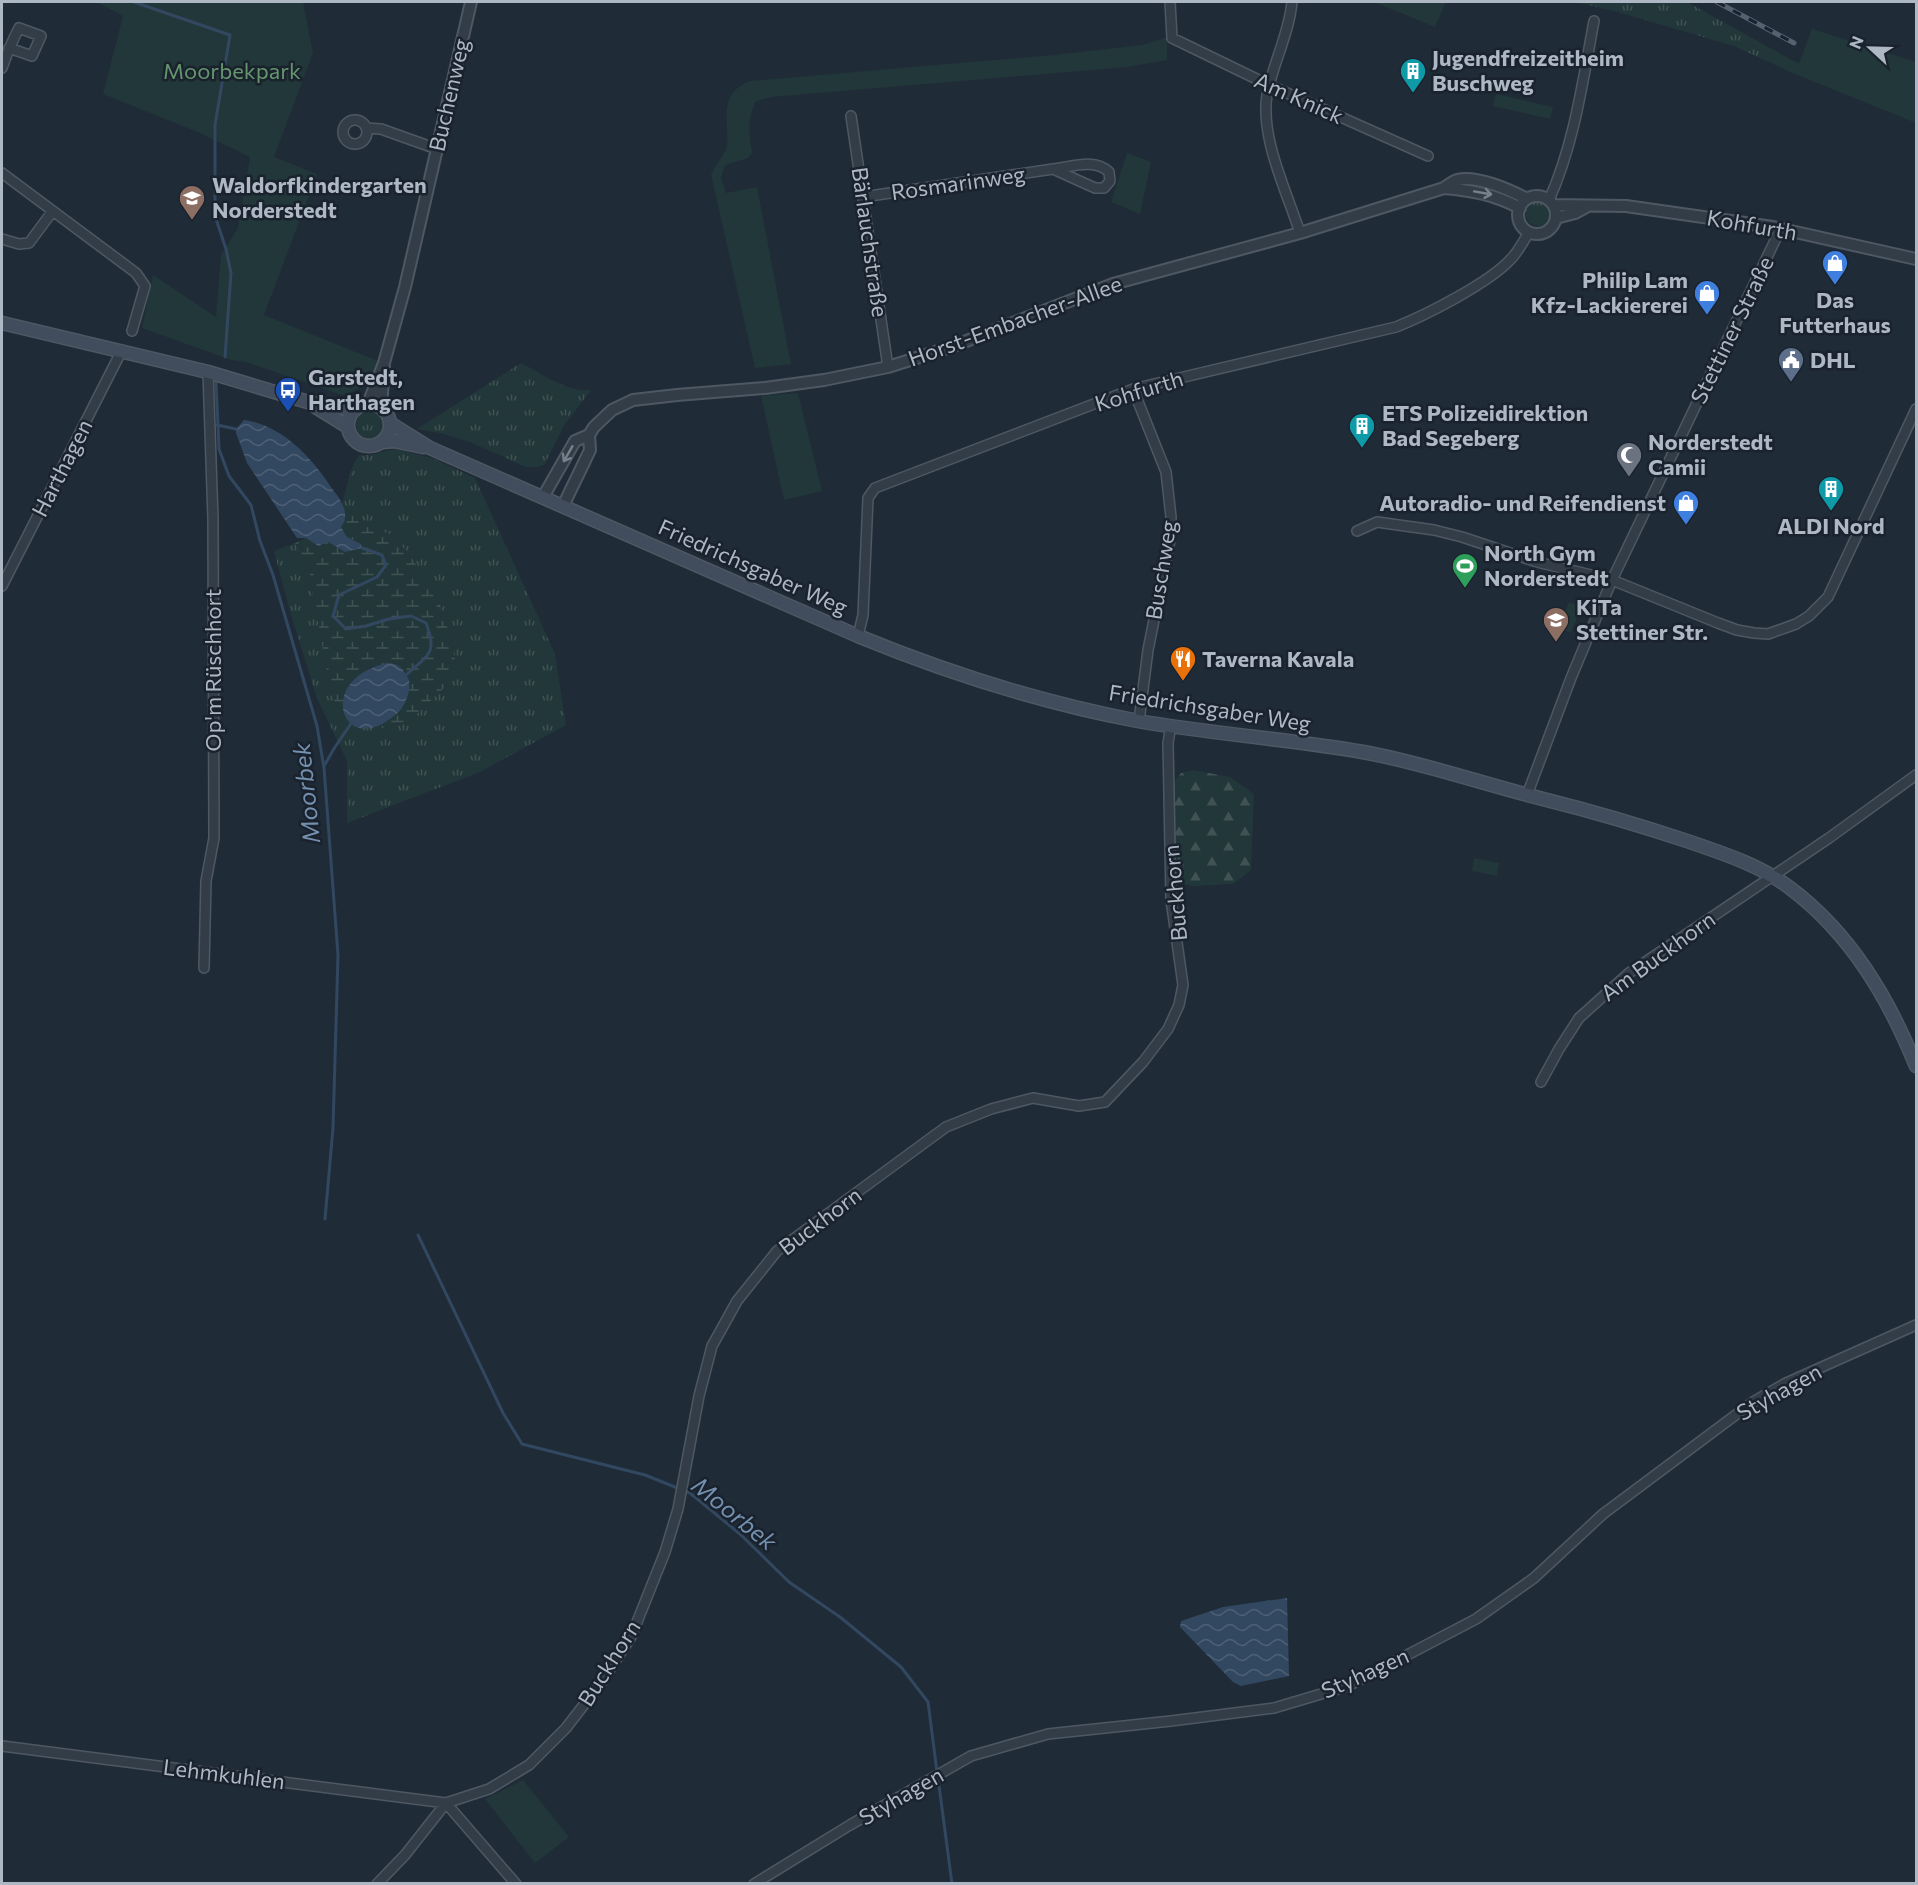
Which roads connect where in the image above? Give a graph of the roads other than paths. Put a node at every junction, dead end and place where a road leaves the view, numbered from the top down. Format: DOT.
graph roads {
  1 [pos="471,2"];
  2 [pos="1170,2"];
  3 [pos="1292,2"];
  4 [pos="1594,21"];
  5 [pos="9,48"];
  6 [pos="2,68"];
  7 [pos="1269,85"];
  8 [pos="851,116"];
  9 [pos="366,128"];
  10 [pos="437,149"];
  11 [pos="1428,156"];
  12 [pos="1053,170"];
  13 [pos="2,173"];
  14 [pos="863,196"];
  15 [pos="1523,203"];
  16 [pos="1551,203"];
  17 [pos="1586,207"];
  18 [pos="52,212"];
  19 [pos="1556,218"];
  20 [pos="1781,228"];
  21 [pos="1529,232"];
  22 [pos="1300,233"];
  23 [pos="2,239"];
  24 [pos="1917,259"];
  25 [pos="2,323"];
  26 [pos="132,331"];
  27 [pos="122,350"];
  28 [pos="384,363"];
  29 [pos="888,367"];
  30 [pos="208,372"];
  31 [pos="1132,389"];
  32 [pos="308,402"];
  33 [pos="368,404"];
  34 [pos="381,407"];
  35 [pos="1917,409"];
  36 [pos="355,410"];
  37 [pos="390,423"];
  38 [pos="348,427"];
  39 [pos="589,435"];
  40 [pos="383,442"];
  41 [pos="430,448"];
  42 [pos="543,497"];
  43 [pos="563,506"];
  44 [pos="1358,531"];
  45 [pos="1612,580"];
  46 [pos="2,586"];
  47 [pos="858,636"];
  48 [pos="1139,721"];
  49 [pos="1172,725"];
  50 [pos="1917,775"];
  51 [pos="1527,795"];
  52 [pos="1771,876"];
  53 [pos="204,968"];
  54 [pos="1917,1066"];
  55 [pos="1541,1082"];
  56 [pos="1917,1325"];
  57 [pos="2,1746"];
  58 [pos="446,1803"];
  59 [pos="377,1884"];
  60 [pos="516,1884"];
  61 [pos="754,1884"];
  1 -- 10 [label="street, Buchenweg"];
  2 -- 7 [label="street, Am Knick"];
  3 -- 7 [label="street"];
  4 -- 16 [label="street"];
  5 -- 6 [label="street"];
  7 -- 11 [label="street, Am Knick"];
  7 -- 22 [label="street"];
  8 -- 14 [label="street, Bärlauchstraße"];
  9 -- 10 [label="street"];
  10 -- 28 [label="street, Buchenweg"];
  12 -- 12 [label="street, Rosmarinweg"];
  12 -- 14 [label="street, Rosmarinweg"];
  13 -- 18 [label="street"];
  14 -- 29 [label="street, Bärlauchstraße"];
  15 -- 16 [label="street, Kohfurth"];
  15 -- 21 [label="street"];
  15 -- 22 [label="street, Horst-Embacher-Allee"];
  16 -- 17 [label="street, Kohfurth"];
  16 -- 19 [label="street"];
  17 -- 19 [label="street, Kohfurth"];
  17 -- 20 [label="street, Kohfurth"];
  18 -- 23 [label="street"];
  18 -- 26 [label="street"];
  19 -- 21 [label="street, Kohfurth"];
  20 -- 24 [label="street, Kohfurth"];
  20 -- 45 [label="street, Stettiner Straße"];
  21 -- 31 [label="street, Kohfurth"];
  22 -- 29 [label="street, Horst-Embacher-Allee"];
  25 -- 27 [label="main road"];
  27 -- 30 [label="main road"];
  27 -- 46 [label="street, Harthagen"];
  28 -- 33 [label="street, Buchenweg"];
  28 -- 34 [label="street, Buchenweg"];
  29 -- 39 [label="street, Horst-Embacher-Allee"];
  30 -- 32 [label="main road"];
  30 -- 53 [label="street, Op'm Rüschhort"];
  31 -- 47 [label="street, Kohfurth"];
  31 -- 48 [label="street, Buschweg"];
  32 -- 36 [label="main road"];
  32 -- 38 [label="main road"];
  33 -- 34 [label="main road"];
  33 -- 36 [label="main road"];
  34 -- 37 [label="main road"];
  35 -- 45 [label="street"];
  36 -- 38 [label="main road"];
  37 -- 40 [label="main road"];
  37 -- 41 [label="main road, Friedrichsgaber Weg"];
  38 -- 40 [label="main road"];
  39 -- 42 [label="street, Horst-Embacher-Allee, one-way"];
  39 -- 43 [label="street"];
  40 -- 41 [label="main road, Friedrichsgaber Weg"];
  41 -- 42 [label="main road, Friedrichsgaber Weg"];
  42 -- 43 [label="main road, Friedrichsgaber Weg"];
  43 -- 47 [label="main road, Friedrichsgaber Weg"];
  44 -- 45 [label="street"];
  45 -- 51 [label="street, Stettiner Straße"];
  47 -- 48 [label="main road, Friedrichsgaber Weg"];
  48 -- 49 [label="main road, Friedrichsgaber Weg"];
  49 -- 51 [label="main road, Friedrichsgaber Weg"];
  49 -- 58 [label="street, Buckhorn"];
  50 -- 52 [label="street, Am Buckhorn"];
  51 -- 52 [label="main road, Friedrichsgaber Weg"];
  52 -- 54 [label="main road, Friedrichsgaber Weg"];
  52 -- 55 [label="street, Am Buckhorn"];
  56 -- 61 [label="street, Styhagen"];
  57 -- 58 [label="street, Lehmkuhlen"];
  58 -- 59 [label="street"];
  58 -- 60 [label="street"];
}
